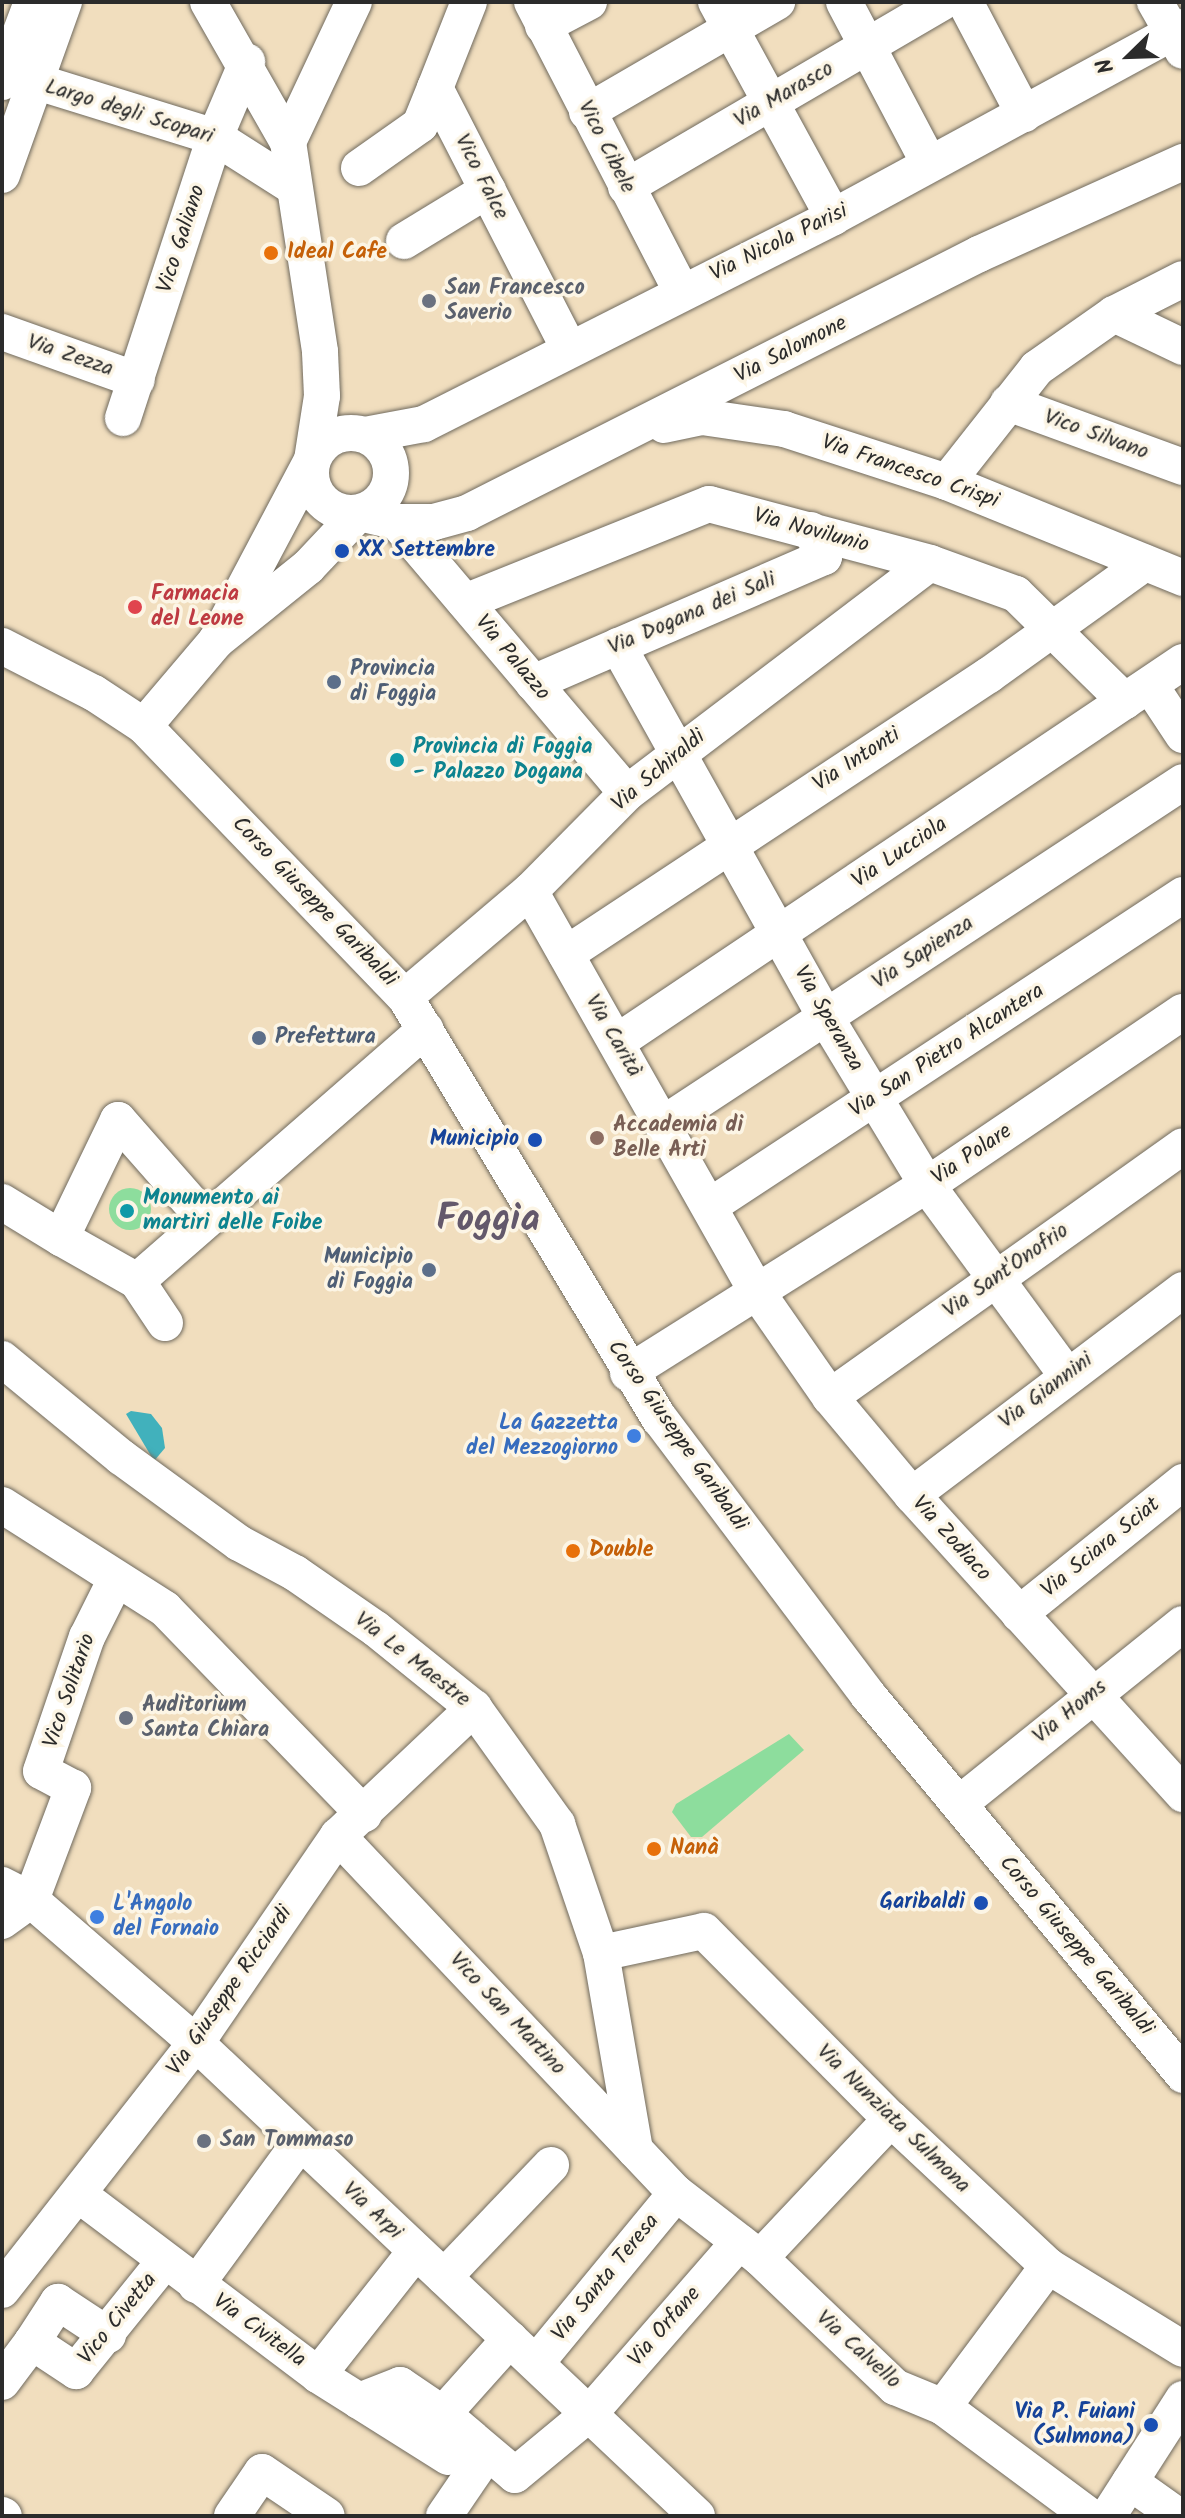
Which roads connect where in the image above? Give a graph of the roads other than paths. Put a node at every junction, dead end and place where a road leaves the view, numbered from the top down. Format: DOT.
graph roads {
  1 [pos="32,2"];
  2 [pos="64,2"];
  3 [pos="208,2"];
  4 [pos="469,2"];
  5 [pos="589,2"];
  6 [pos="777,2"];
  7 [pos="844,2"];
  8 [pos="942,2"];
  9 [pos="965,2"];
  10 [pos="349,5"];
  11 [pos="538,14"];
  12 [pos="723,15"];
  13 [pos="1173,28"];
  14 [pos="867,46"];
  15 [pos="247,62"];
  16 [pos="11,77"];
  17 [pos="435,88"];
  18 [pos="770,103"];
  19 [pos="587,112"];
  20 [pos="1024,114"];
  21 [pos="215,137"];
  22 [pos="288,142"];
  23 [pos="1183,162"];
  24 [pos="929,163"];
  25 [pos="359,168"];
  26 [pos="2,175"];
  27 [pos="292,186"];
  28 [pos="626,187"];
  29 [pos="488,190"];
  30 [pos="833,217"];
  31 [pos="404,241"];
  32 [pos="1183,279"];
  33 [pos="681,291"];
  34 [pos="1114,314"];
  35 [pos="2,332"];
  36 [pos="1183,347"];
  37 [pos="569,349"];
  38 [pos="320,352"];
  39 [pos="137,380"];
  40 [pos="1008,403"];
  41 [pos="123,418"];
  42 [pos="627,433"];
  43 [pos="365,435"];
  44 [pos="312,460"];
  45 [pos="1183,467"];
  46 [pos="947,482"];
  47 [pos="359,513"];
  48 [pos="397,522"];
  49 [pos="811,530"];
  50 [pos="930,563"];
  51 [pos="1145,563"];
  52 [pos="1183,578"];
  53 [pos="465,602"];
  54 [pos="1053,627"];
  55 [pos="216,641"];
  56 [pos="2,646"];
  57 [pos="618,646"];
  58 [pos="1183,662"];
  59 [pos="533,683"];
  60 [pos="1137,693"];
  61 [pos="144,726"];
  62 [pos="1183,735"];
  63 [pos="675,755"];
  64 [pos="1183,782"];
  65 [pos="627,793"];
  66 [pos="726,844"];
  67 [pos="530,891"];
  68 [pos="1183,895"];
  69 [pos="779,935"];
  70 [pos="566,954"];
  71 [pos="405,997"];
  72 [pos="1183,1012"];
  73 [pos="826,1018"];
  74 [pos="426,1029"];
  75 [pos="617,1042"];
  76 [pos="875,1099"];
  77 [pos="663,1124"];
  78 [pos="1183,1146"];
  79 [pos="927,1185"];
  80 [pos="2,1202"];
  81 [pos="710,1206"];
  82 [pos="204,1218"];
  83 [pos="61,1238"];
  84 [pos="750,1279"];
  85 [pos="995,1279"];
  86 [pos="137,1281"];
  87 [pos="1183,1290"];
  88 [pos="165,1323"];
  89 [pos="2,1359"];
  90 [pos="628,1373"];
  91 [pos="1066,1374"];
  92 [pos="830,1397"];
  93 [pos="1183,1482"];
  94 [pos="912,1495"];
  95 [pos="2,1505"];
  96 [pos="116,1579"];
  97 [pos="1019,1614"];
  98 [pos="1183,1624"];
  99 [pos="1090,1695"];
  100 [pos="474,1708"];
  101 [pos="1177,1776"];
  102 [pos="959,1804"];
  103 [pos="351,1825"];
  104 [pos="17,1892"];
  105 [pos="2,1921"];
  106 [pos="601,1953"];
  107 [pos="196,2043"];
  108 [pos="1183,2075"];
  109 [pos="891,2119"];
  110 [pos="299,2144"];
  111 [pos="635,2150"];
  112 [pos="551,2165"];
  113 [pos="676,2193"];
  114 [pos="78,2194"];
  115 [pos="750,2250"];
  116 [pos="416,2251"];
  117 [pos="164,2262"];
  118 [pos="1048,2266"];
  119 [pos="444,2277"];
  120 [pos="196,2285"];
  121 [pos="2,2290"];
  122 [pos="108,2335"];
  123 [pos="32,2342"];
  124 [pos="1183,2349"];
  125 [pos="523,2351"];
  126 [pos="318,2375"];
  127 [pos="2,2382"];
  128 [pos="1183,2399"];
  129 [pos="359,2401"];
  130 [pos="943,2407"];
  131 [pos="590,2413"];
  132 [pos="443,2414"];
  133 [pos="487,2453"];
  134 [pos="448,2457"];
  135 [pos="1130,2482"];
  136 [pos="232,2516"];
  137 [pos="327,2516"];
  138 [pos="444,2516"];
  139 [pos="697,2516"];
  140 [pos="1090,2516"];
  141 [pos="1108,2516"];
  142 [pos="1178,2516"];
  1 -- 16 [label="street"];
  2 -- 16 [label="street"];
  3 -- 15 [label="street"];
  4 -- 17 [label="street"];
  5 -- 11 [label="street"];
  6 -- 12 [label="street"];
  7 -- 14 [label="street"];
  8 -- 14 [label="street, Via Marasco"];
  9 -- 20 [label="street"];
  10 -- 22 [label="street"];
  11 -- 19 [label="street, Vico Cibele"];
  12 -- 18 [label="street"];
  12 -- 19 [label="street"];
  13 -- 20 [label="street, Via Nicola Parisi"];
  14 -- 18 [label="street, Via Marasco"];
  14 -- 24 [label="street"];
  15 -- 21 [label="street, Vico Galiano"];
  15 -- 22 [label="street"];
  16 -- 21 [label="street, Largo degli Scopari"];
  16 -- 26 [label="street"];
  17 -- 25 [label="street"];
  17 -- 29 [label="street, Vico Falce"];
  18 -- 28 [label="street, Via Marasco"];
  18 -- 30 [label="street"];
  19 -- 28 [label="street, Vico Cibele"];
  20 -- 24 [label="street, Via Nicola Parisi"];
  21 -- 27 [label="street, Largo degli Scopari"];
  21 -- 39 [label="street, Vico Galiano"];
  22 -- 27 [label="street"];
  23 -- 42 [label="street, Via Salomone"];
  24 -- 30 [label="street, Via Nicola Parisi"];
  27 -- 38 [label="street"];
  28 -- 33 [label="street, Vico Cibele"];
  29 -- 31 [label="street"];
  29 -- 37 [label="street, Vico Falce"];
  30 -- 33 [label="street, Via Nicola Parisi"];
  32 -- 34 [label="street"];
  33 -- 37 [label="street, Via Nicola Parisi"];
  34 -- 36 [label="street"];
  34 -- 40 [label="street"];
  35 -- 39 [label="street, Via Zezza"];
  37 -- 43 [label="street, Via Nicola Parisi"];
  38 -- 43 [label="street"];
  38 -- 44 [label="street"];
  39 -- 41 [label="street, Vico Galiano"];
  40 -- 45 [label="street, Vico Silvano"];
  40 -- 46 [label="street"];
  42 -- 46 [label="street, Via Francesco Crispi"];
  42 -- 48 [label="street, Via Salomone"];
  43 -- 44 [label="street"];
  43 -- 47 [label="street"];
  44 -- 47 [label="street"];
  44 -- 55 [label="street"];
  46 -- 51 [label="street, Via Francesco Crispi"];
  47 -- 48 [label="street, Via Salomone"];
  47 -- 55 [label="street"];
  48 -- 53 [label="street, Via Palazzo"];
  49 -- 50 [label="street, Via Novilunio"];
  49 -- 53 [label="street, Via Novilunio"];
  49 -- 57 [label="street, Via Dogana dei Sali"];
  50 -- 54 [label="street, Via Novilunio"];
  50 -- 63 [label="street, Via Schiraldi"];
  51 -- 52 [label="street, Via Francesco Crispi"];
  51 -- 54 [label="street, Via Intonti"];
  53 -- 59 [label="street, Via Palazzo"];
  54 -- 60 [label="street, Via Novilunio"];
  54 -- 66 [label="street, Via Intonti"];
  55 -- 61 [label="street"];
  56 -- 61 [label="street, Corso Giuseppe Garibaldi"];
  57 -- 59 [label="street, Via Dogana dei Sali"];
  57 -- 63 [label="street, Via Speranza"];
  58 -- 60 [label="street, Via Lucciola"];
  59 -- 65 [label="street, Via Palazzo"];
  60 -- 62 [label="street, Via Novilunio"];
  60 -- 69 [label="street, Via Lucciola"];
  61 -- 71 [label="street, Corso Giuseppe Garibaldi"];
  63 -- 65 [label="street, Via Schiraldi"];
  63 -- 66 [label="street, Via Speranza"];
  64 -- 73 [label="street, Via Sapienza"];
  65 -- 67 [label="street, Via Schiraldi"];
  66 -- 69 [label="street, Via Speranza"];
  66 -- 70 [label="street, Via Intonti"];
  67 -- 70 [label="street, Via Carità"];
  67 -- 71 [label="street, Via Schiraldi"];
  68 -- 76 [label="street, Via San Pietro Alcantera"];
  69 -- 73 [label="street, Via Speranza"];
  69 -- 75 [label="street, Via Lucciola"];
  70 -- 75 [label="street, Via Carità"];
  71 -- 74 [label="street, Corso Giuseppe Garibaldi"];
  72 -- 79 [label="street, Via Polare"];
  73 -- 76 [label="street, Via Speranza"];
  73 -- 77 [label="street, Via Sapienza"];
  74 -- 82 [label="street"];
  74 -- 90 [label="street, Corso Giuseppe Garibaldi"];
  75 -- 77 [label="street, Via Carità"];
  76 -- 79 [label="street, Via Speranza"];
  76 -- 81 [label="street, Via San Pietro Alcantera"];
  77 -- 81 [label="street, Via Carità"];
  78 -- 85 [label="street, Via Sant'Onofrio"];
  79 -- 84 [label="street, Via Polare"];
  79 -- 85 [label="street, Via Speranza"];
  80 -- 83 [label="street"];
  81 -- 84 [label="street, Via Carità"];
  82 -- 83 [label="street"];
  82 -- 86 [label="street"];
  83 -- 86 [label="street"];
  84 -- 90 [label="street, Via Polare"];
  84 -- 92 [label="street, Via Zodiaco"];
  85 -- 91 [label="street, Via Speranza"];
  85 -- 92 [label="street, Via Sant'Onofrio"];
  86 -- 88 [label="street"];
  87 -- 91 [label="street, Via Giannini"];
  89 -- 100 [label="street, Via Le Maestre"];
  90 -- 102 [label="street, Corso Giuseppe Garibaldi"];
  91 -- 94 [label="street, Via Giannini"];
  92 -- 94 [label="street, Via Zodiaco"];
  93 -- 97 [label="street, Via Sciara Sciat"];
  94 -- 97 [label="street, Via Zodiaco"];
  95 -- 96 [label="street, Vico San Martino"];
  96 -- 103 [label="street, Vico San Martino"];
  96 -- 104 [label="street, Vico Solitario"];
  97 -- 99 [label="street, Via Zodiaco"];
  98 -- 99 [label="street, Via Homs"];
  99 -- 101 [label="street, Via Zodiaco"];
  99 -- 102 [label="street, Via Homs"];
  100 -- 103 [label="street, Via Giuseppe Ricciardi"];
  100 -- 106 [label="street, Via Le Maestre"];
  102 -- 108 [label="street, Corso Giuseppe Garibaldi"];
  103 -- 107 [label="street, Via Giuseppe Ricciardi"];
  103 -- 111 [label="street, Vico San Martino"];
  104 -- 105 [label="street"];
  104 -- 107 [label="street, Via Arpi"];
  106 -- 109 [label="street, Via Nunziata Sulmona"];
  106 -- 111 [label="street, Via Le Maestre"];
  107 -- 110 [label="street, Via Arpi"];
  107 -- 114 [label="street, Via Giuseppe Ricciardi"];
  109 -- 115 [label="street, Via Orfane"];
  109 -- 118 [label="street, Via Nunziata Sulmona"];
  110 -- 116 [label="street, Via Arpi"];
  110 -- 120 [label="street"];
  111 -- 113 [label="street, Vico San Martino"];
  112 -- 119 [label="street"];
  113 -- 115 [label="street, Via Calvello"];
  113 -- 125 [label="street, Via Santa Teresa"];
  114 -- 117 [label="street, Via Civitella"];
  114 -- 121 [label="street, Via Giuseppe Ricciardi"];
  115 -- 130 [label="street, Via Calvello"];
  115 -- 131 [label="street, Via Orfane"];
  116 -- 119 [label="street, Via Arpi"];
  116 -- 126 [label="street"];
  117 -- 120 [label="street, Via Civitella"];
  117 -- 122 [label="street, Vico Civetta"];
  118 -- 124 [label="street, Via Nunziata Sulmona"];
  118 -- 130 [label="street"];
  119 -- 125 [label="street, Via Arpi"];
  120 -- 126 [label="street, Via Civitella"];
  122 -- 123 [label="street, Vico Civetta"];
  122 -- 123 [label="street"];
  123 -- 127 [label="street"];
  125 -- 131 [label="street, Via Arpi"];
  125 -- 132 [label="street, Via Santa Teresa"];
  126 -- 129 [label="street, Via Civitella"];
  128 -- 135 [label="street"];
  129 -- 132 [label="street"];
  129 -- 134 [label="street, Via Civitella"];
  130 -- 140 [label="street, Via Calvello"];
  131 -- 133 [label="street, Via Orfane"];
  131 -- 139 [label="street, Via Arpi"];
  132 -- 133 [label="street"];
  133 -- 138 [label="street"];
  135 -- 141 [label="street"];
  135 -- 142 [label="street"];
  136 -- 137 [label="street"];
}
